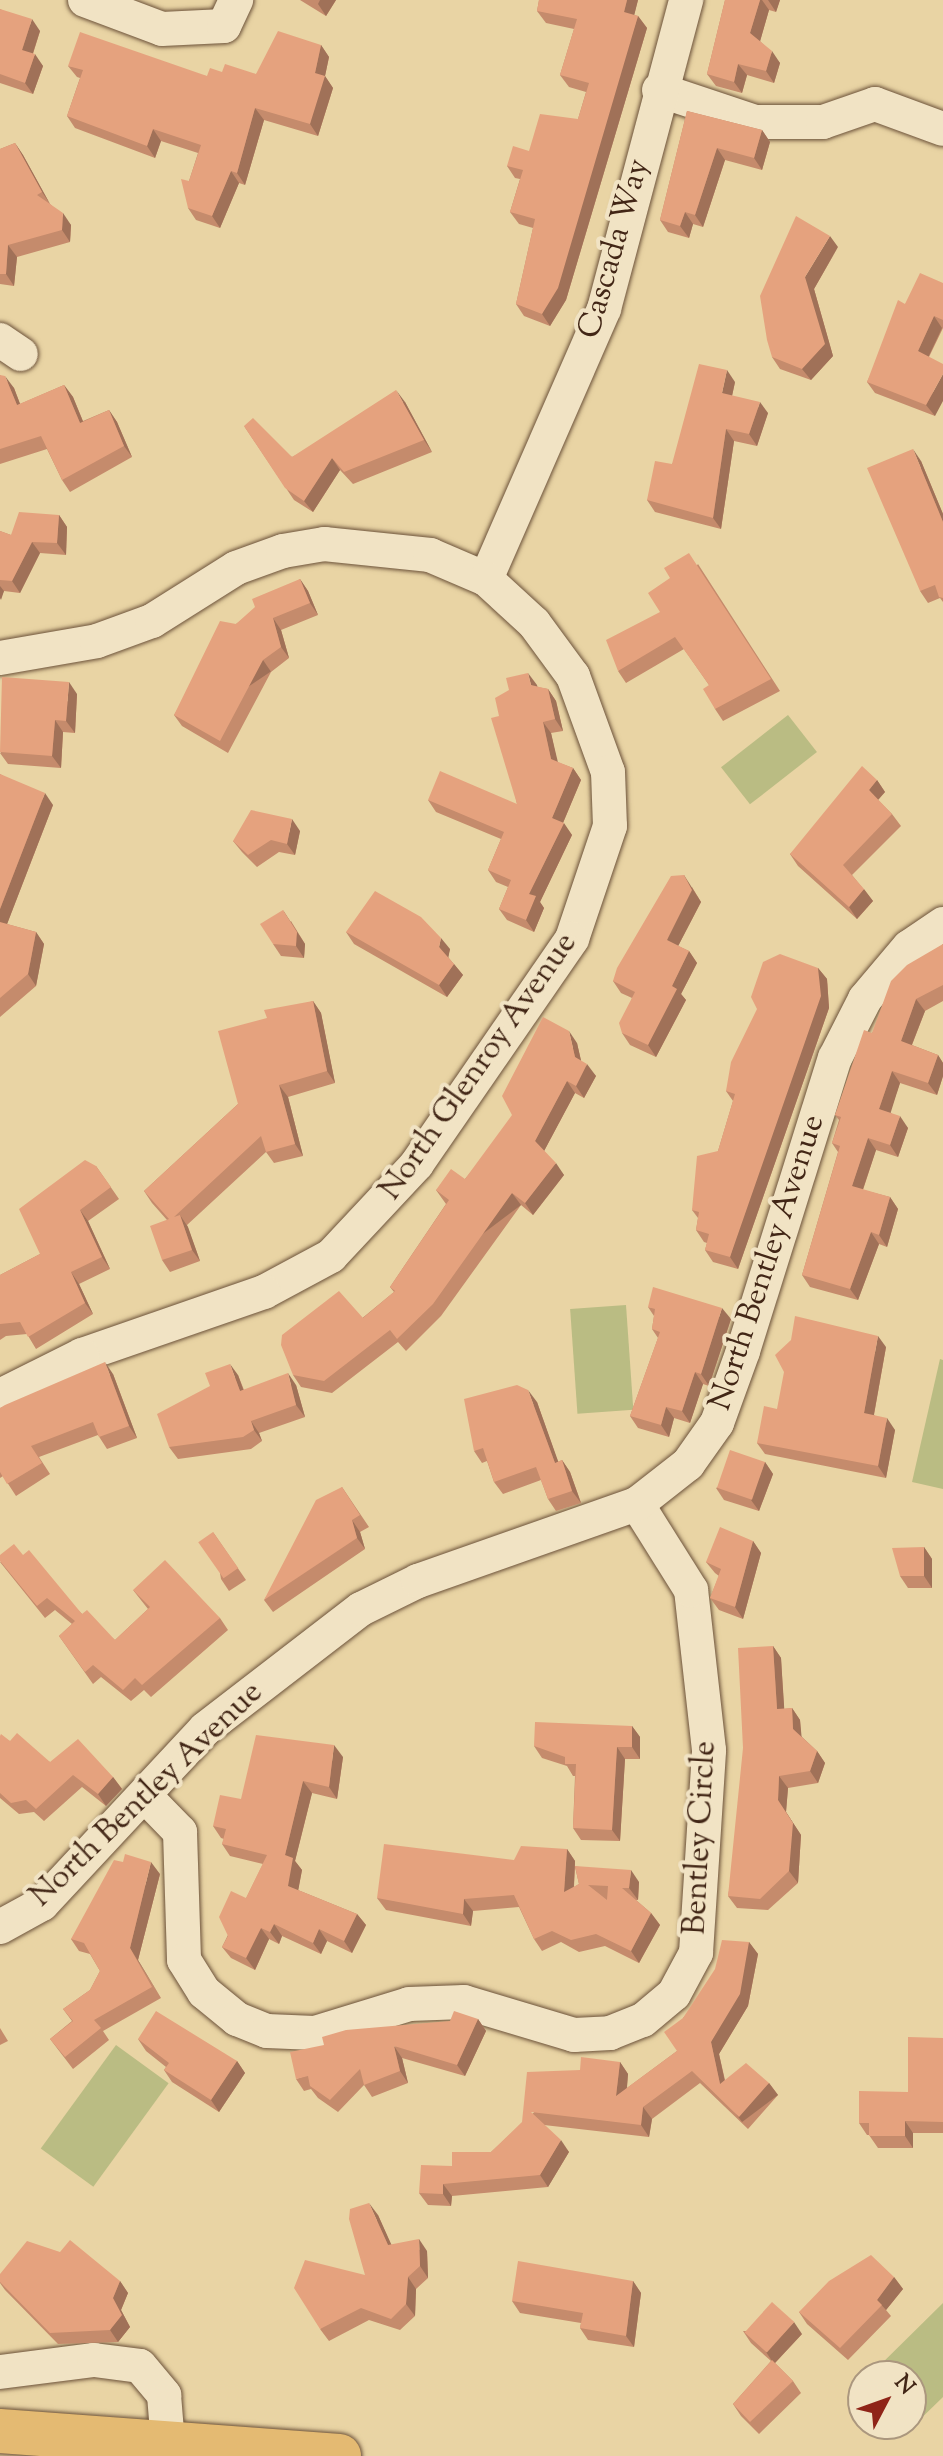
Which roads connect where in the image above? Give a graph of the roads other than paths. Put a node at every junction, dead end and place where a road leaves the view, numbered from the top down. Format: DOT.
graph roads {
  1 [pos="85,0"];
  2 [pos="686,0"];
  3 [pos="230,13"];
  4 [pos="659,90"];
  5 [pos="943,129"];
  6 [pos="486,579"];
  7 [pos="0,658"];
  8 [pos="943,924"];
  9 [pos="0,1396"];
  10 [pos="637,1504"];
  11 [pos="146,1797"];
  12 [pos="0,1927"];
  13 [pos="0,2372"];
  14 [pos="0,2431"];
  15 [pos="195,2449"];
  16 [pos="339,2456"];
  1 -- 3 [label="street"];
  2 -- 4 [label="street, Cascada Way"];
  4 -- 5 [label="street"];
  4 -- 6 [label="street, Cascada Way"];
  6 -- 7 [label="street, North Glenroy Avenue"];
  6 -- 9 [label="street, North Glenroy Avenue"];
  8 -- 10 [label="street, North Bentley Avenue"];
  10 -- 11 [label="street, North Bentley Avenue"];
  10 -- 11 [label="street, Bentley Circle"];
  11 -- 12 [label="street, North Bentley Avenue"];
  13 -- 15 [label="street"];
  14 -- 15 [label="main road"];
  15 -- 16 [label="main road"];
}
